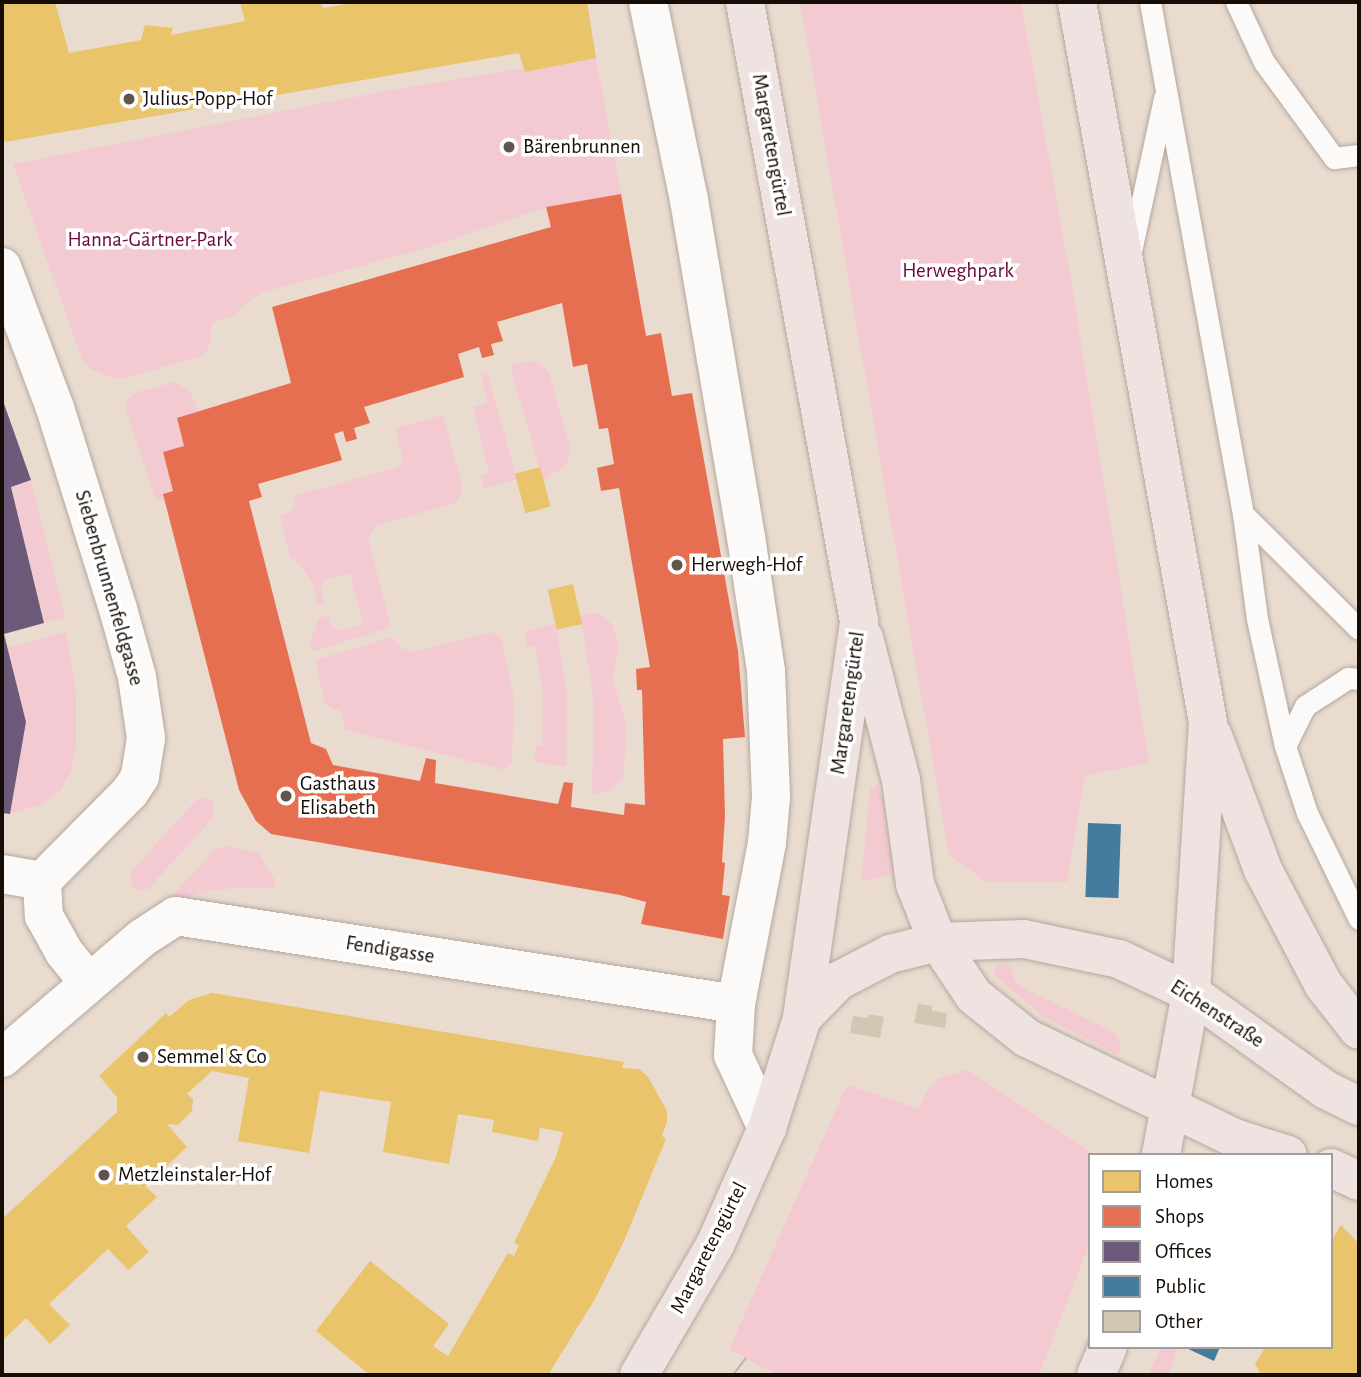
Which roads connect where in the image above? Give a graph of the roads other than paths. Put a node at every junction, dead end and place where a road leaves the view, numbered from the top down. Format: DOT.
graph roads {
  1 [pos="648,2"];
  2 [pos="745,2"];
  3 [pos="1077,2"];
  4 [pos="1150,2"];
  5 [pos="1236,2"];
  6 [pos="1166,88"];
  7 [pos="1359,155"];
  8 [pos="2,268"];
  9 [pos="1125,277"];
  10 [pos="1243,514"];
  11 [pos="859,621"];
  12 [pos="1359,629"];
  13 [pos="1359,679"];
  14 [pos="1208,722"];
  15 [pos="1285,746"];
  16 [pos="2,874"];
  17 [pos="42,881"];
  18 [pos="1359,919"];
  19 [pos="938,942"];
  20 [pos="89,982"];
  21 [pos="1191,993"];
  22 [pos="736,1004"];
  23 [pos="802,1018"];
  24 [pos="1359,1030"];
  25 [pos="2,1058"];
  26 [pos="1359,1106"];
  27 [pos="1170,1108"];
  28 [pos="767,1128"];
  29 [pos="1161,1153"];
  30 [pos="1282,1153"];
  31 [pos="1333,1169"];
  32 [pos="1359,1181"];
  33 [pos="1107,1349"];
  34 [pos="639,1375"];
  35 [pos="1096,1375"];
  1 -- 22 [label="street"];
  2 -- 11 [label="main road, Margaretengürtel"];
  3 -- 9 [label="main road"];
  4 -- 6 [label="lane"];
  5 -- 7 [label="lane"];
  6 -- 9 [label="lane"];
  6 -- 10 [label="lane"];
  8 -- 17 [label="street, Siebenbrunnenfeldgasse"];
  9 -- 14 [label="main road"];
  10 -- 12 [label="lane"];
  10 -- 15 [label="lane"];
  11 -- 19 [label="main road"];
  11 -- 23 [label="main road, Margaretengürtel"];
  13 -- 15 [label="lane"];
  14 -- 21 [label="main road"];
  14 -- 24 [label="main road"];
  15 -- 18 [label="lane"];
  16 -- 17 [label="street"];
  17 -- 20 [label="street"];
  19 -- 21 [label="main road, Eichenstraße"];
  19 -- 23 [label="main road, Eichenstraße"];
  19 -- 27 [label="main road"];
  20 -- 22 [label="street, Fendigasse"];
  20 -- 25 [label="street"];
  21 -- 26 [label="main road, Eichenstraße"];
  21 -- 27 [label="main road"];
  22 -- 28 [label="street"];
  23 -- 28 [label="main road, Margaretengürtel"];
  27 -- 29 [label="main road"];
  27 -- 30 [label="main road"];
  28 -- 34 [label="main road, Margaretengürtel"];
  31 -- 32 [label="main road"];
  33 -- 35 [label="main road"];
}
